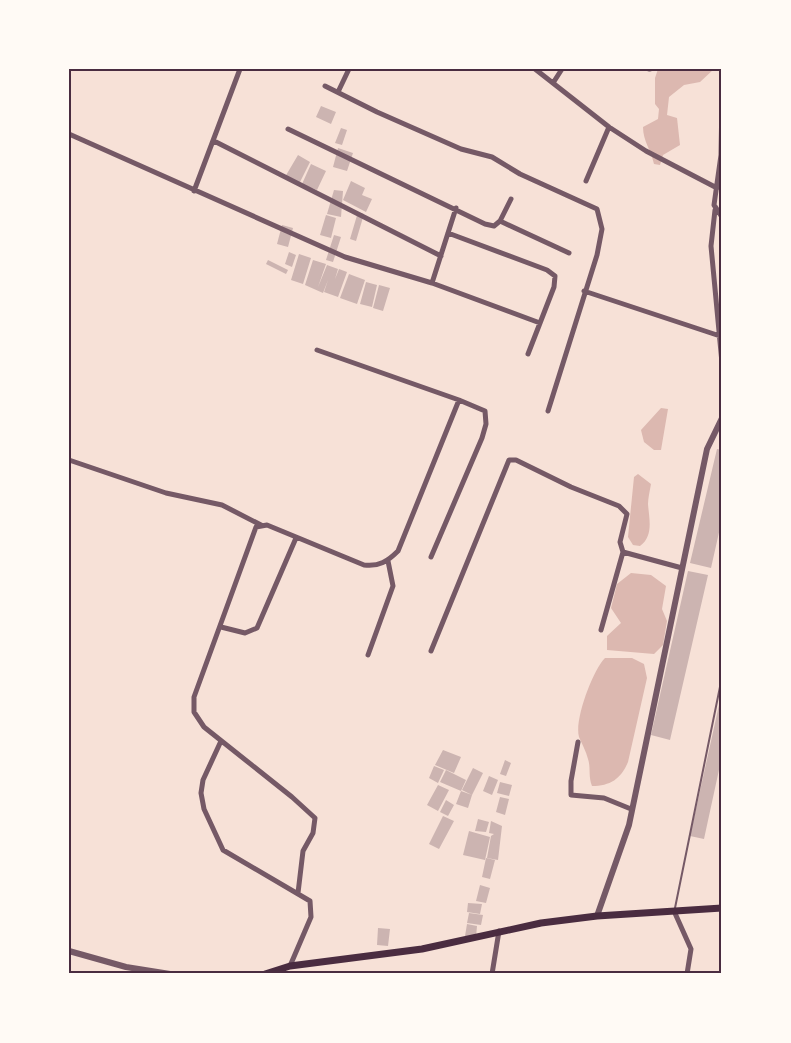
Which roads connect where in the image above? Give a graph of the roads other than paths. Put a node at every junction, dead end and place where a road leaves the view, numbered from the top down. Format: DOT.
graph roads {
  1 [pos="240,69"];
  2 [pos="349,69"];
  3 [pos="535,69"];
  4 [pos="562,69"];
  5 [pos="553,83"];
  6 [pos="325,86"];
  7 [pos="338,92"];
  8 [pos="722,99"];
  9 [pos="609,127"];
  10 [pos="288,129"];
  11 [pos="69,134"];
  12 [pos="214,141"];
  13 [pos="586,181"];
  14 [pos="717,188"];
  15 [pos="194,191"];
  16 [pos="511,199"];
  17 [pos="456,208"];
  18 [pos="715,210"];
  19 [pos="722,217"];
  20 [pos="500,221"];
  21 [pos="448,233"];
  22 [pos="569,254"];
  23 [pos="441,256"];
  24 [pos="432,284"];
  25 [pos="584,291"];
  26 [pos="540,323"];
  27 [pos="720,336"];
  28 [pos="317,350"];
  29 [pos="528,354"];
  30 [pos="722,363"];
  31 [pos="459,400"];
  32 [pos="548,411"];
  33 [pos="722,418"];
  34 [pos="69,460"];
  35 [pos="261,525"];
  36 [pos="296,538"];
  37 [pos="623,552"];
  38 [pos="431,557"];
  39 [pos="388,561"];
  40 [pos="682,567"];
  41 [pos="221,627"];
  42 [pos="601,630"];
  43 [pos="431,651"];
  44 [pos="368,655"];
  45 [pos="722,677"];
  46 [pos="221,741"];
  47 [pos="578,742"];
  48 [pos="631,809"];
  49 [pos="298,893"];
  50 [pos="722,908"];
  51 [pos="674,911"];
  52 [pos="597,916"];
  53 [pos="499,932"];
  54 [pos="69,951"];
  55 [pos="290,966"];
  56 [pos="170,974"];
  57 [pos="265,974"];
  58 [pos="492,974"];
  59 [pos="687,974"];
  1 -- 12 [label="street"];
  2 -- 7 [label="street"];
  3 -- 5 [label="street"];
  4 -- 5 [label="street"];
  5 -- 9 [label="street"];
  6 -- 7 [label="street"];
  7 -- 25 [label="street"];
  8 -- 14 [label="street"];
  9 -- 13 [label="street"];
  9 -- 14 [label="street"];
  10 -- 17 [label="street"];
  11 -- 15 [label="street"];
  12 -- 15 [label="street"];
  12 -- 23 [label="street"];
  14 -- 18 [label="street"];
  15 -- 24 [label="street"];
  16 -- 20 [label="street"];
  17 -- 20 [label="street"];
  17 -- 21 [label="street"];
  18 -- 19 [label="street"];
  18 -- 27 [label="street"];
  20 -- 22 [label="street"];
  21 -- 23 [label="street"];
  21 -- 26 [label="street"];
  23 -- 24 [label="street"];
  24 -- 26 [label="street"];
  25 -- 27 [label="street"];
  25 -- 32 [label="street"];
  26 -- 29 [label="street"];
  27 -- 30 [label="street"];
  28 -- 31 [label="street"];
  31 -- 38 [label="street"];
  31 -- 39 [label="street"];
  33 -- 40 [label="street"];
  34 -- 35 [label="street"];
  35 -- 36 [label="street"];
  35 -- 41 [label="street"];
  36 -- 39 [label="street"];
  36 -- 41 [label="street"];
  37 -- 40 [label="street"];
  37 -- 42 [label="street"];
  37 -- 43 [label="street"];
  39 -- 44 [label="street"];
  40 -- 48 [label="street"];
  41 -- 46 [label="street"];
  45 -- 51 [label="lane"];
  46 -- 49 [label="street"];
  46 -- 49 [label="street"];
  47 -- 48 [label="street"];
  48 -- 52 [label="street"];
  49 -- 55 [label="street"];
  50 -- 51 [label="main road"];
  51 -- 52 [label="main road"];
  51 -- 59 [label="street"];
  52 -- 53 [label="main road"];
  53 -- 55 [label="main road"];
  53 -- 58 [label="street"];
  54 -- 56 [label="street"];
  55 -- 57 [label="main road"];
}
